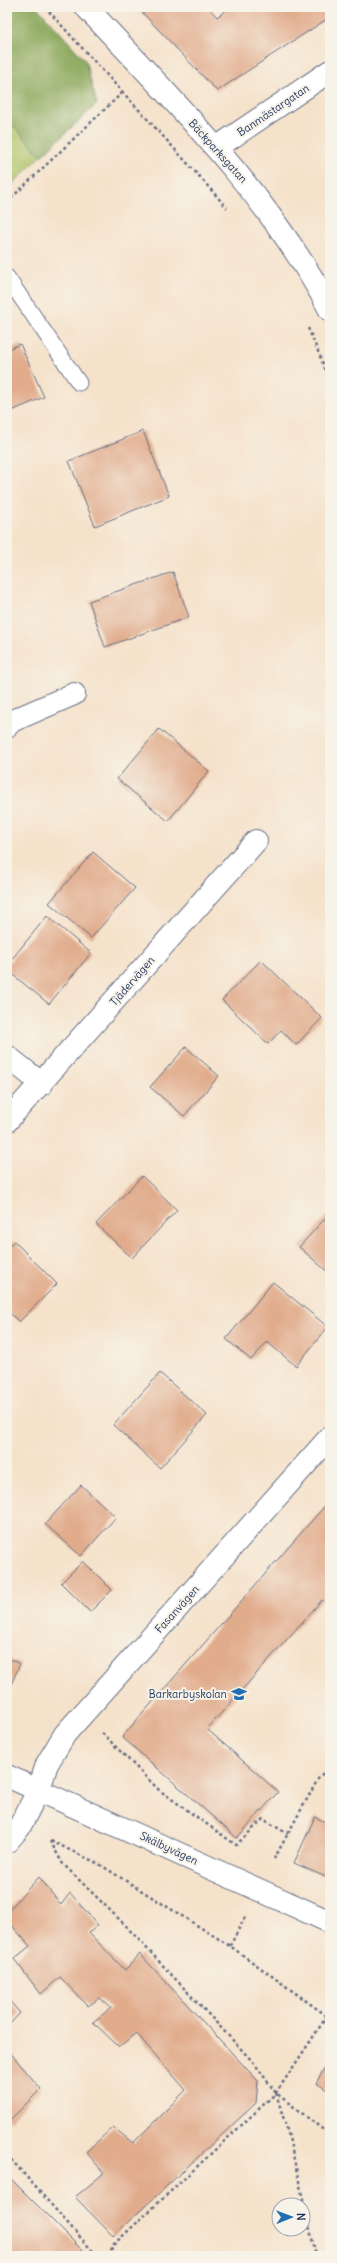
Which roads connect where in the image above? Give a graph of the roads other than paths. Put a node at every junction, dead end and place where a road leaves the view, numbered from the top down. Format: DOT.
graph roads {
  1 [pos="86,7"];
  2 [pos="330,71"];
  3 [pos="216,148"];
  4 [pos="7,277"];
  5 [pos="330,310"];
  6 [pos="79,383"];
  7 [pos="74,694"];
  8 [pos="7,726"];
  9 [pos="256,841"];
  10 [pos="7,1056"];
  11 [pos="42,1084"];
  12 [pos="7,1121"];
  13 [pos="330,1437"];
  14 [pos="7,1776"];
  15 [pos="39,1789"];
  16 [pos="13,1835"];
  17 [pos="330,1922"];
  1 -- 3 [label="street, Bäckparksgatan"];
  2 -- 3 [label="street, Banmästargatan"];
  3 -- 5 [label="street, Bäckparksgatan"];
  4 -- 6 [label="lane"];
  7 -- 8 [label="street"];
  9 -- 11 [label="street, Tjädervägen"];
  10 -- 11 [label="street"];
  11 -- 12 [label="street, Tjädervägen"];
  13 -- 15 [label="street, Fasanvägen"];
  14 -- 15 [label="street, Skälbyvägen"];
  15 -- 16 [label="street, Fasanvägen"];
  15 -- 17 [label="street, Skälbyvägen"];
}
